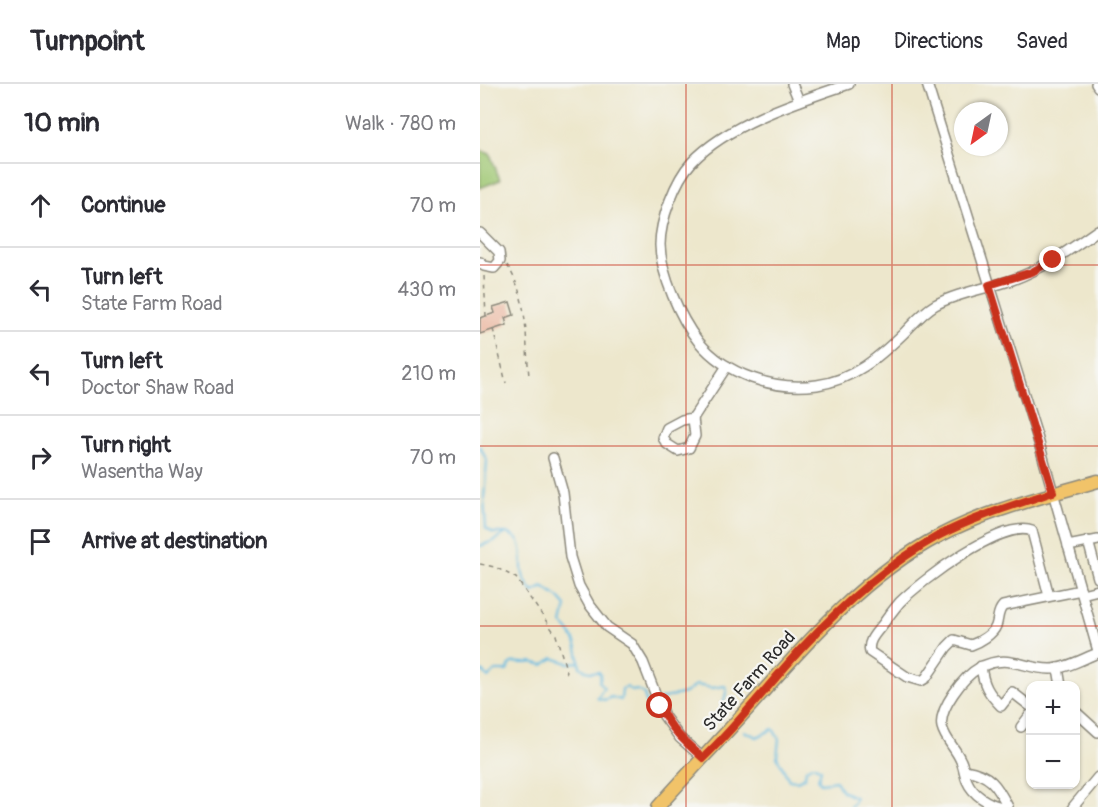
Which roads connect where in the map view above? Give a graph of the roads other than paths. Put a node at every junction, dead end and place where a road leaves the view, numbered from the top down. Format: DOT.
graph roads {
  1 [pos="792,84"];
  2 [pos="849,84"];
  3 [pos="927,84"];
  4 [pos="799,101"];
  5 [pos="1098,230"];
  6 [pos="480,233"];
  7 [pos="482,264"];
  8 [pos="989,285"];
  9 [pos="727,366"];
  10 [pos="693,418"];
  11 [pos="553,458"];
  12 [pos="1098,481"];
  13 [pos="1053,492"];
  14 [pos="1093,540"];
  15 [pos="1068,546"];
  16 [pos="1095,557"];
  17 [pos="1097,573"];
  18 [pos="1098,590"];
  19 [pos="1081,592"];
  20 [pos="1049,596"];
  21 [pos="1098,652"];
  22 [pos="981,666"];
  23 [pos="1058,668"];
  24 [pos="1060,681"];
  25 [pos="1026,703"];
  26 [pos="1080,716"];
  27 [pos="1026,720"];
  28 [pos="1020,727"];
  29 [pos="1098,732"];
  30 [pos="703,758"];
  31 [pos="965,770"];
  32 [pos="1098,777"];
  33 [pos="658,807"];
  34 [pos="1002,807"];
  35 [pos="1008,807"];
  36 [pos="1073,807"];
  1 -- 4 [label="street"];
  2 -- 4 [label="street"];
  3 -- 8 [label="street"];
  4 -- 9 [label="street"];
  5 -- 8 [label="street"];
  6 -- 7 [label="street"];
  8 -- 9 [label="street"];
  8 -- 13 [label="street"];
  9 -- 10 [label="street"];
  11 -- 30 [label="street"];
  12 -- 13 [label="main road, State Farm Road"];
  13 -- 15 [label="street"];
  13 -- 30 [label="main road, State Farm Road"];
  14 -- 15 [label="street"];
  14 -- 16 [label="street"];
  15 -- 19 [label="street"];
  16 -- 17 [label="street"];
  18 -- 19 [label="street"];
  19 -- 20 [label="street"];
  19 -- 21 [label="street"];
  20 -- 20 [label="street"];
  21 -- 23 [label="street"];
  22 -- 23 [label="street"];
  22 -- 25 [label="street"];
  22 -- 31 [label="street"];
  23 -- 24 [label="street"];
  26 -- 29 [label="street"];
  27 -- 28 [label="street"];
  30 -- 33 [label="main road, State Farm Road"];
  31 -- 34 [label="street"];
  31 -- 35 [label="street"];
  32 -- 36 [label="street"];
}
